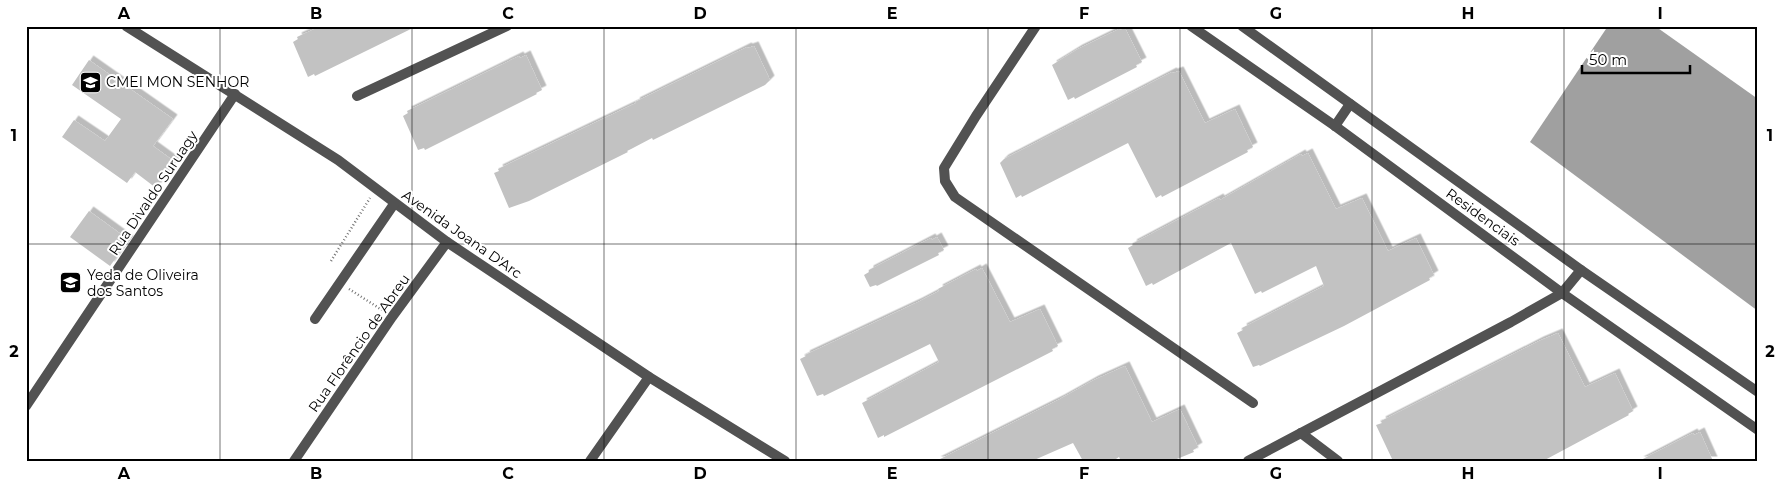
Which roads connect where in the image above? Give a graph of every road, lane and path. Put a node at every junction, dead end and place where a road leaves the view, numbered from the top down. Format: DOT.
graph roads {
  1 [pos="126,26"];
  2 [pos="507,26"];
  3 [pos="1036,26"];
  4 [pos="1192,26"];
  5 [pos="1242,26"];
  6 [pos="235,94"];
  7 [pos="357,96"];
  8 [pos="1350,104"];
  9 [pos="1335,126"];
  10 [pos="376,189"];
  11 [pos="394,204"];
  12 [pos="447,242"];
  13 [pos="331,261"];
  14 [pos="1581,270"];
  15 [pos="341,284"];
  16 [pos="1562,293"];
  17 [pos="392,317"];
  18 [pos="315,320"];
  19 [pos="649,377"];
  20 [pos="1758,392"];
  21 [pos="1253,403"];
  22 [pos="26,406"];
  23 [pos="1758,430"];
  24 [pos="1300,433"];
  25 [pos="294,461"];
  26 [pos="590,461"];
  27 [pos="785,461"];
  28 [pos="1248,461"];
  29 [pos="1338,461"];
  1 -- 6 [label="street, Avenida Joana D'Arc"];
  2 -- 7 [label="street"];
  3 -- 21 [label="street"];
  4 -- 9 [label="street, Residenciais"];
  5 -- 8 [label="street, Residenciais"];
  6 -- 10 [label="street, Avenida Joana D'Arc"];
  6 -- 22 [label="street, Rua Divaldo Suruagy"];
  8 -- 9 [label="street"];
  8 -- 14 [label="street, Residenciais"];
  9 -- 16 [label="street, Residenciais"];
  10 -- 11 [label="street, Avenida Joana D'Arc"];
  10 -- 13 [label="path"];
  11 -- 12 [label="street, Avenida Joana D'Arc"];
  11 -- 15 [label="street"];
  12 -- 17 [label="street, Rua Florêncio de Abreu"];
  12 -- 19 [label="street, Avenida Joana D'Arc"];
  14 -- 16 [label="street"];
  14 -- 20 [label="street, Residenciais"];
  15 -- 17 [label="path"];
  15 -- 18 [label="street"];
  16 -- 23 [label="street, Residenciais"];
  16 -- 24 [label="street"];
  17 -- 25 [label="street, Rua Florêncio de Abreu"];
  19 -- 26 [label="street"];
  19 -- 27 [label="street, Avenida Joana D'Arc"];
  24 -- 28 [label="street"];
  24 -- 29 [label="street"];
}
